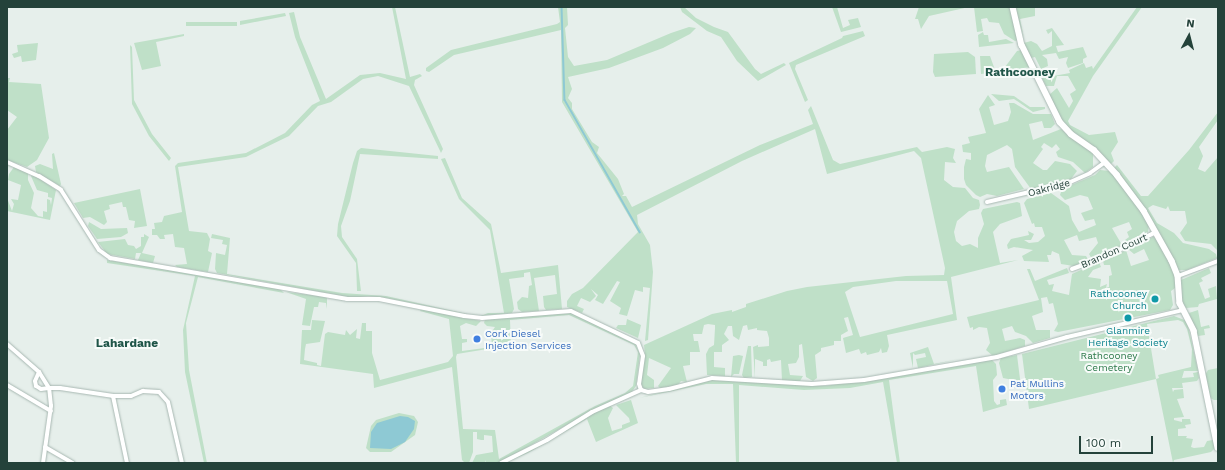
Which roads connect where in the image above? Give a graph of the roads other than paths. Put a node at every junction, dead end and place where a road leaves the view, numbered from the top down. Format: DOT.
graph roads {
  1 [pos="1013,7"];
  2 [pos="7,162"];
  3 [pos="1105,162"];
  4 [pos="987,202"];
  5 [pos="1156,232"];
  6 [pos="1218,261"];
  7 [pos="1072,269"];
  8 [pos="1178,276"];
  9 [pos="1183,310"];
  10 [pos="7,344"];
  11 [pos="39,372"];
  12 [pos="7,385"];
  13 [pos="48,388"];
  14 [pos="641,390"];
  15 [pos="113,396"];
  16 [pos="51,411"];
  17 [pos="45,446"];
  18 [pos="1218,448"];
  19 [pos="43,463"];
  20 [pos="73,463"];
  21 [pos="127,463"];
  22 [pos="182,463"];
  23 [pos="501,463"];
  1 -- 3 [label="street"];
  2 -- 14 [label="street"];
  3 -- 4 [label="street, Oakridge"];
  3 -- 5 [label="street"];
  5 -- 7 [label="street, Brandon Court"];
  5 -- 8 [label="street"];
  6 -- 8 [label="street"];
  8 -- 9 [label="street"];
  9 -- 14 [label="street"];
  9 -- 18 [label="street"];
  10 -- 11 [label="street"];
  11 -- 13 [label="street"];
  11 -- 13 [label="street"];
  12 -- 16 [label="street"];
  13 -- 15 [label="street"];
  13 -- 16 [label="street"];
  14 -- 23 [label="street"];
  15 -- 21 [label="street"];
  15 -- 22 [label="street"];
  16 -- 17 [label="street"];
  17 -- 19 [label="street"];
  17 -- 20 [label="street"];
}
